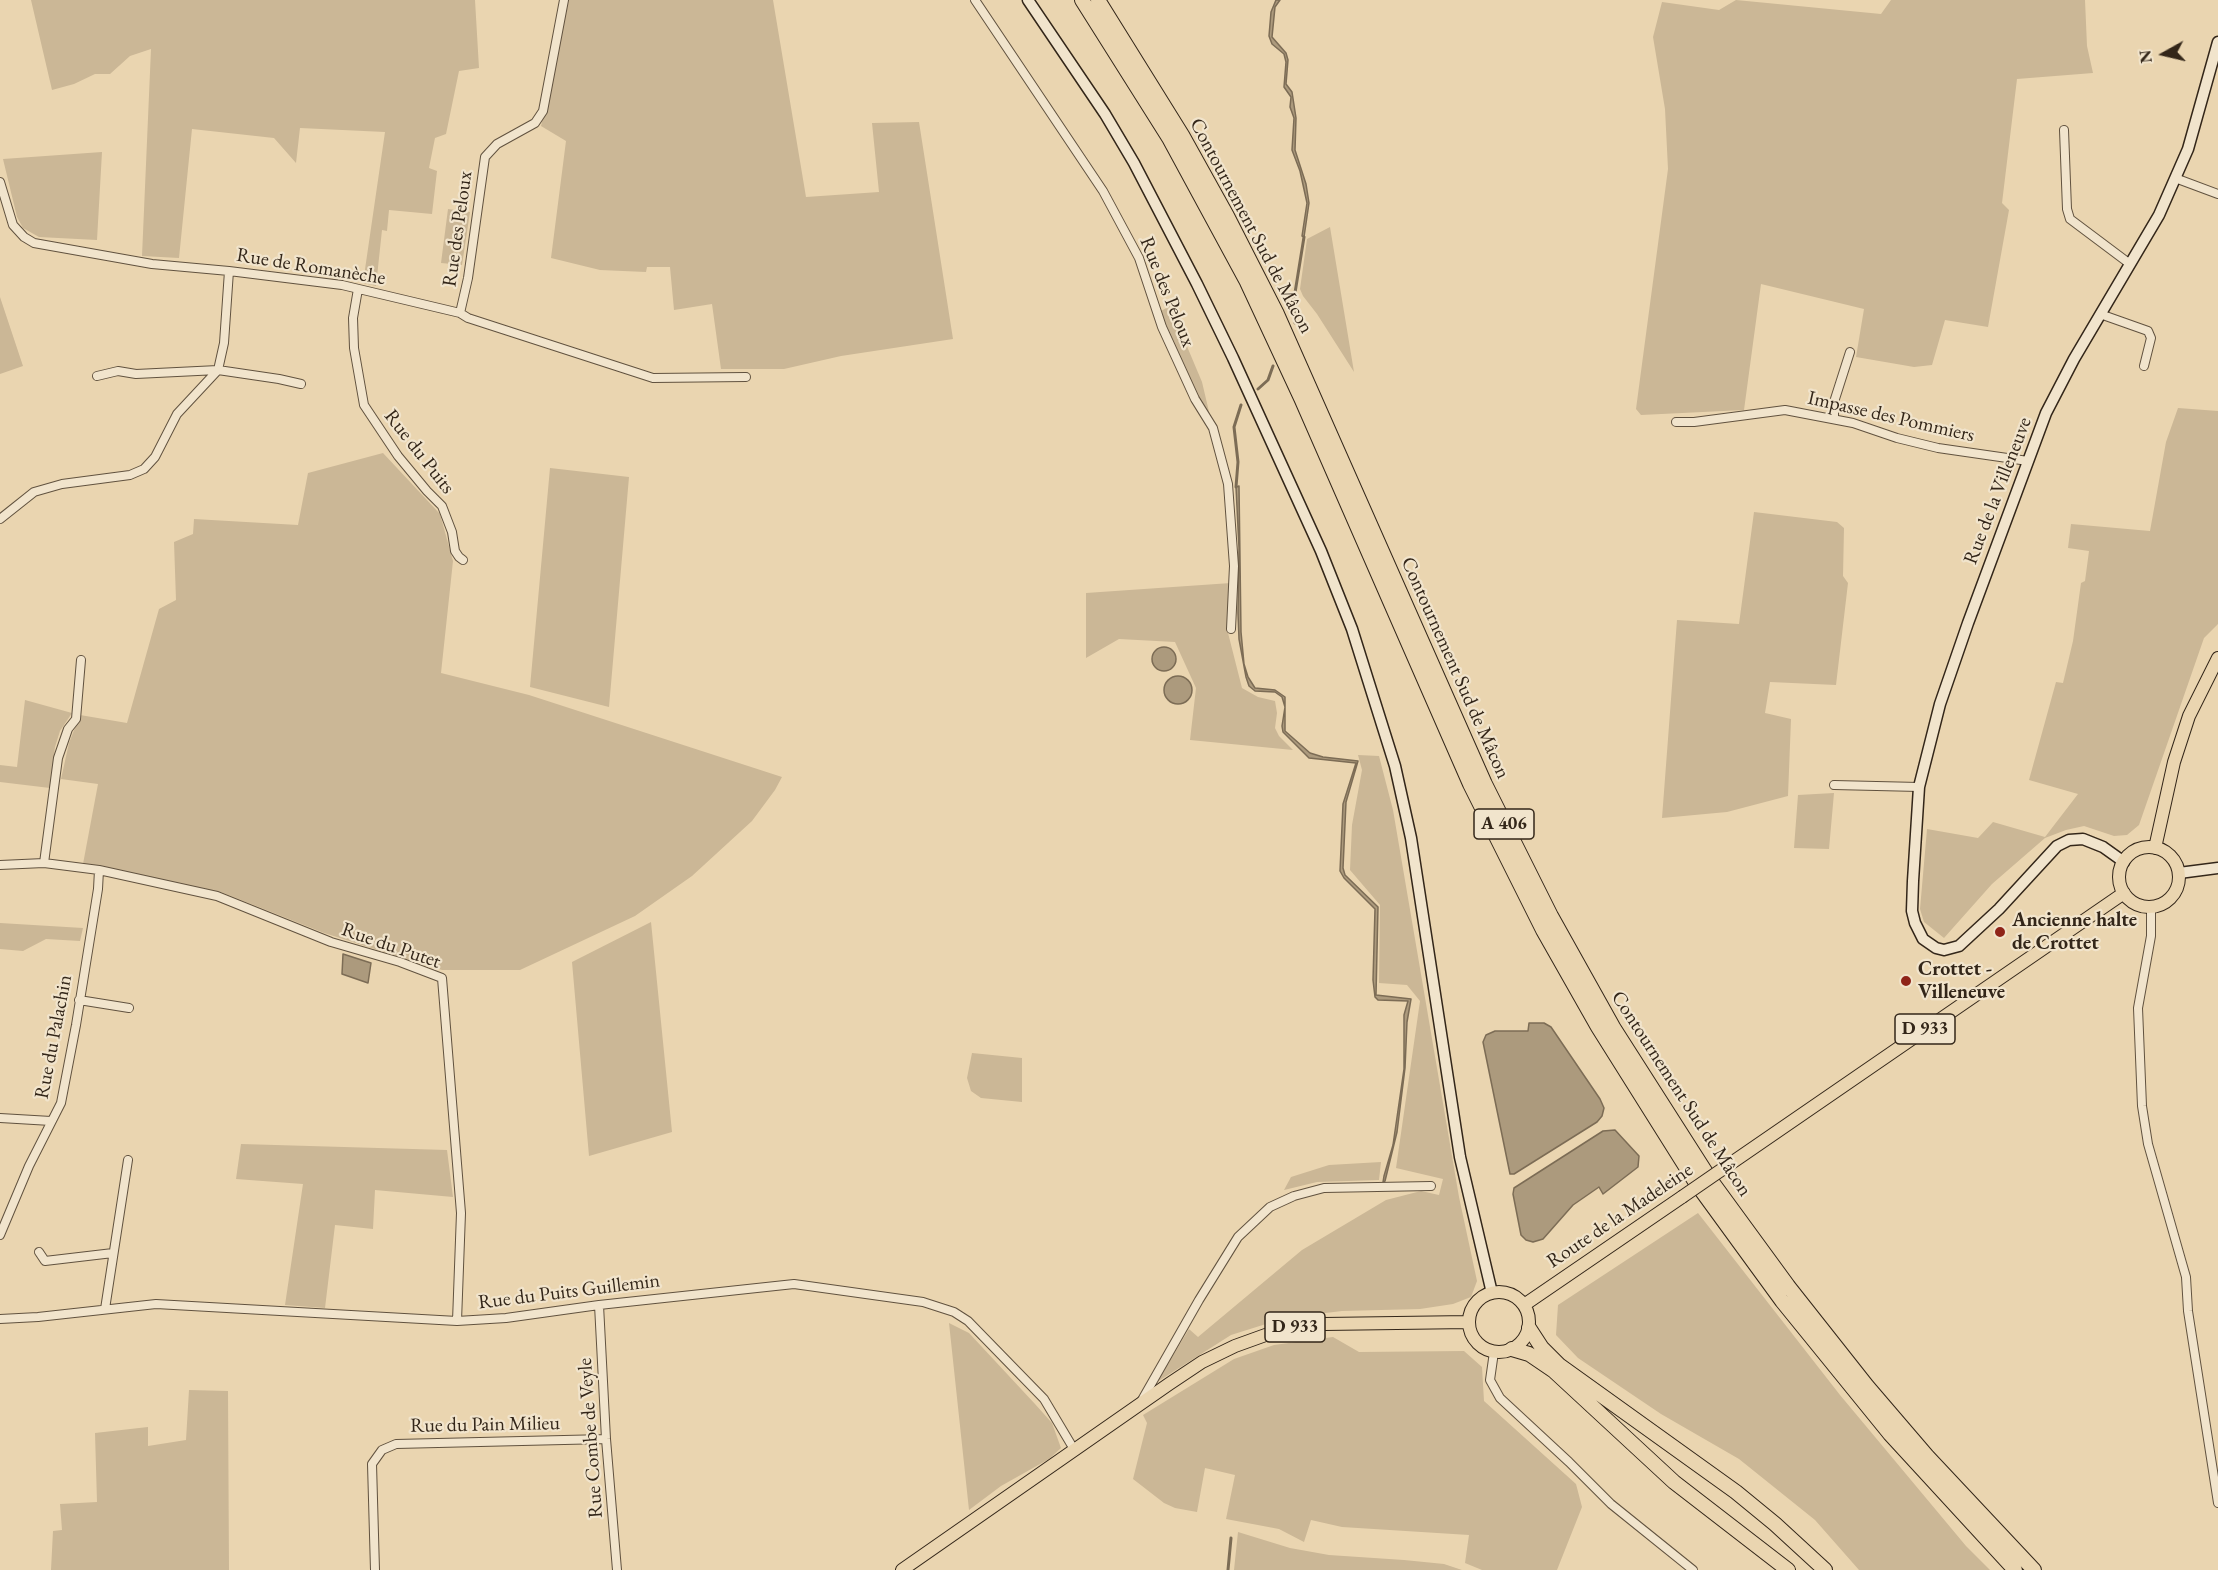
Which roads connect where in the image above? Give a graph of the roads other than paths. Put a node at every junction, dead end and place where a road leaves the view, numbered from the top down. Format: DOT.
graph roads {
  1 [pos="564,0"];
  2 [pos="975,0"];
  3 [pos="1028,0"];
  4 [pos="1082,0"];
  5 [pos="1098,0"];
  6 [pos="2218,42"];
  7 [pos="2064,130"];
  8 [pos="2175,178"];
  9 [pos="0,182"];
  10 [pos="2218,194"];
  11 [pos="2130,264"];
  12 [pos="229,270"];
  13 [pos="357,289"];
  14 [pos="460,313"];
  15 [pos="2100,315"];
  16 [pos="1850,352"];
  17 [pos="2145,366"];
  18 [pos="218,370"];
  19 [pos="97,376"];
  20 [pos="747,377"];
  21 [pos="301,384"];
  22 [pos="1834,418"];
  23 [pos="1676,422"];
  24 [pos="2028,462"];
  25 [pos="0,519"];
  26 [pos="463,560"];
  27 [pos="1231,629"];
  28 [pos="2218,658"];
  29 [pos="81,660"];
  30 [pos="1834,785"];
  31 [pos="1919,787"];
  32 [pos="2155,848"];
  33 [pos="2124,862"];
  34 [pos="44,863"];
  35 [pos="0,865"];
  36 [pos="2218,868"];
  37 [pos="99,870"];
  38 [pos="2179,873"];
  39 [pos="2124,893"];
  40 [pos="2151,907"];
  41 [pos="79,1000"];
  42 [pos="129,1008"];
  43 [pos="0,1118"];
  44 [pos="51,1121"];
  45 [pos="128,1160"];
  46 [pos="1431,1186"];
  47 [pos="0,1235"];
  48 [pos="39,1252"];
  49 [pos="113,1253"];
  50 [pos="1492,1293"];
  51 [pos="599,1305"];
  52 [pos="1524,1305"];
  53 [pos="105,1309"];
  54 [pos="0,1319"];
  55 [pos="457,1321"];
  56 [pos="1469,1322"];
  57 [pos="1529,1328"];
  58 [pos="1512,1349"];
  59 [pos="1494,1352"];
  60 [pos="1140,1404"];
  61 [pos="606,1439"];
  62 [pos="1075,1450"];
  63 [pos="2218,1503"];
  64 [pos="375,1570"];
  65 [pos="617,1570"];
  66 [pos="902,1570"];
  67 [pos="1693,1570"];
  68 [pos="1788,1570"];
  69 [pos="1825,1570"];
  70 [pos="2015,1570"];
  71 [pos="2034,1570"];
  1 -- 14 [label="street, Rue des Peloux"];
  2 -- 27 [label="street, Rue des Peloux"];
  3 -- 50 [label="main road"];
  4 -- 70 [label="highway, Contournement Sud de Mâcon / A 406"];
  5 -- 71 [label="highway, Contournement Sud de Mâcon / A 406"];
  6 -- 8 [label="main road, Rue de la Villeneuve"];
  7 -- 11 [label="street"];
  8 -- 10 [label="street"];
  8 -- 11 [label="main road, Rue de la Villeneuve"];
  9 -- 12 [label="street, Rue de Romanèche"];
  11 -- 15 [label="main road, Rue de la Villeneuve"];
  12 -- 13 [label="street, Rue de Romanèche"];
  12 -- 18 [label="street"];
  13 -- 14 [label="street, Rue de Romanèche"];
  13 -- 26 [label="street, Rue du Puits"];
  14 -- 20 [label="street, Rue de Romanèche"];
  15 -- 17 [label="street"];
  15 -- 24 [label="main road, Rue de la Villeneuve"];
  16 -- 22 [label="street"];
  18 -- 19 [label="street"];
  18 -- 21 [label="street"];
  18 -- 25 [label="street"];
  22 -- 23 [label="street, Impasse des Pommiers"];
  22 -- 24 [label="street, Impasse des Pommiers"];
  24 -- 31 [label="main road, Rue de la Villeneuve"];
  28 -- 32 [label="main road"];
  29 -- 34 [label="street"];
  30 -- 31 [label="street"];
  31 -- 33 [label="main road, Rue de la Villeneuve"];
  32 -- 33 [label="main road"];
  32 -- 38 [label="main road"];
  33 -- 39 [label="main road"];
  34 -- 35 [label="street, Rue du Putet"];
  34 -- 37 [label="street, Rue du Putet"];
  36 -- 38 [label="main road"];
  37 -- 41 [label="street, Rue du Palachin"];
  37 -- 55 [label="street, Rue du Putet"];
  38 -- 40 [label="main road"];
  39 -- 40 [label="main road"];
  39 -- 52 [label="main road, Route de la Madeleine / D 933, bridge"];
  40 -- 63 [label="street"];
  41 -- 42 [label="street"];
  41 -- 44 [label="street, Rue du Palachin"];
  43 -- 44 [label="street"];
  44 -- 47 [label="street, Rue du Palachin"];
  45 -- 49 [label="street"];
  46 -- 60 [label="street"];
  48 -- 49 [label="street"];
  49 -- 53 [label="street"];
  50 -- 52 [label="main road"];
  50 -- 56 [label="main road"];
  51 -- 55 [label="street, Rue du Puits Guillemin"];
  51 -- 61 [label="street, Rue Combe de Veyle"];
  51 -- 62 [label="street, Rue du Puits Guillemin"];
  52 -- 57 [label="main road"];
  53 -- 54 [label="street, Rue du Puits Guillemin"];
  53 -- 55 [label="street, Rue du Puits Guillemin"];
  56 -- 59 [label="main road"];
  56 -- 60 [label="main road, D 933"];
  57 -- 58 [label="main road"];
  57 -- 69 [label="highway"];
  58 -- 59 [label="main road"];
  58 -- 68 [label="highway"];
  59 -- 67 [label="street"];
  60 -- 62 [label="main road, D 933"];
  61 -- 64 [label="street, Rue du Pain Milieu"];
  61 -- 65 [label="street, Rue Combe de Veyle"];
  62 -- 66 [label="main road, D 933"];
}
